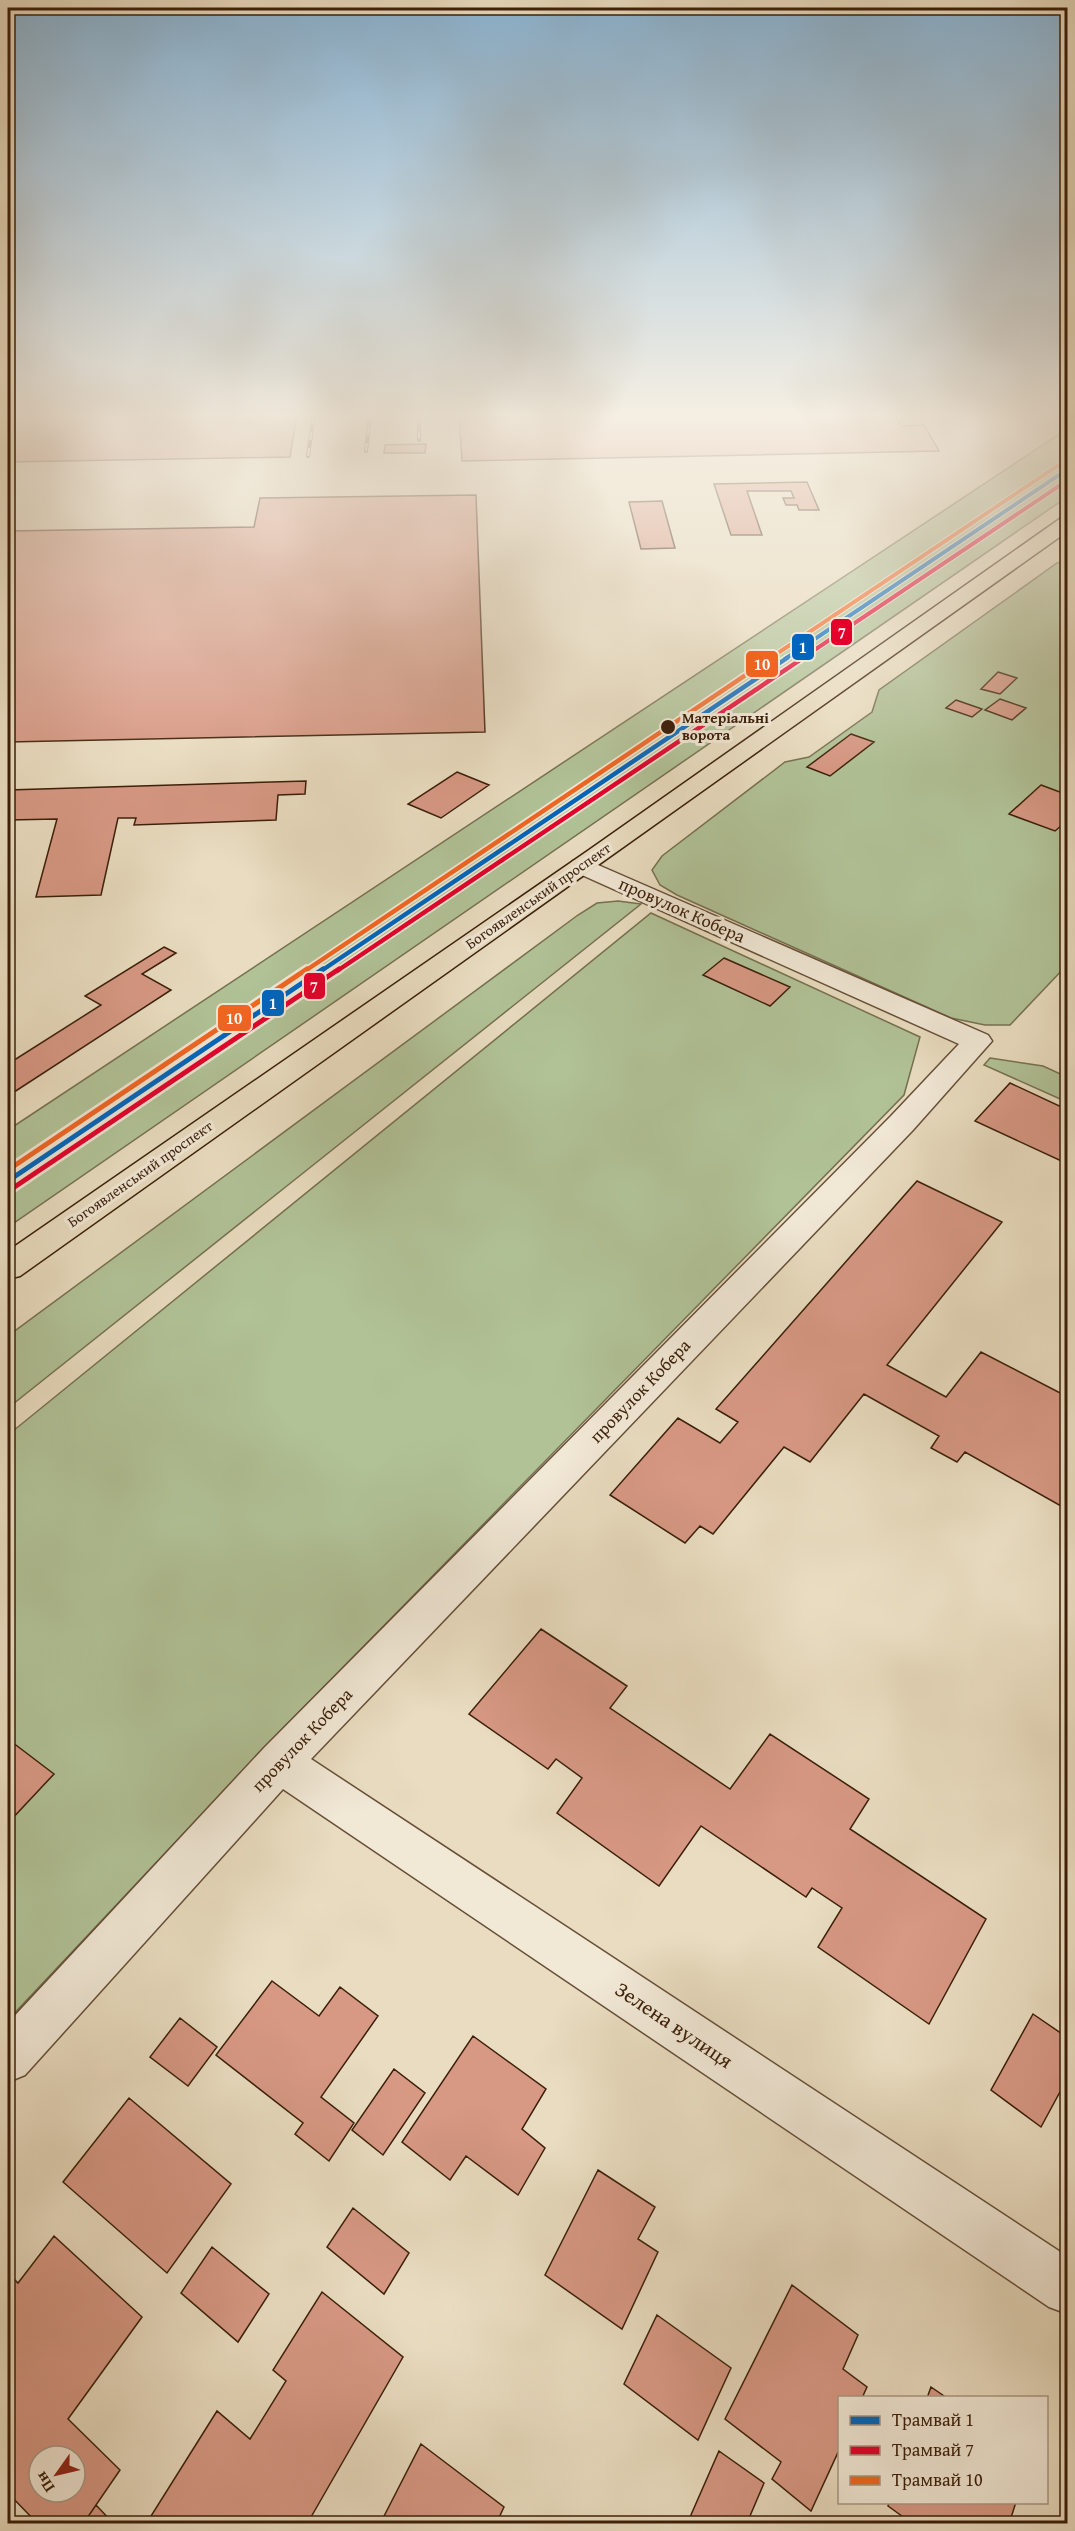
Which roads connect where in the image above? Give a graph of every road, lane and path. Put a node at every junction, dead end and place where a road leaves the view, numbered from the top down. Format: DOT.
graph roads {
  1 [pos="1052,533"];
  2 [pos="582,866"];
  3 [pos="8,1267"];
  4 [pos="279,1762"];
  5 [pos="8,2058"];
  6 [pos="1068,2288"];
  1 -- 2 [label="main road, Богоявленський проспект"];
  2 -- 3 [label="main road, Богоявленський проспект"];
  2 -- 4 [label="street, провулок Кобера"];
  4 -- 5 [label="street, провулок Кобера"];
  4 -- 6 [label="street, Зелена вулиця"];
}
